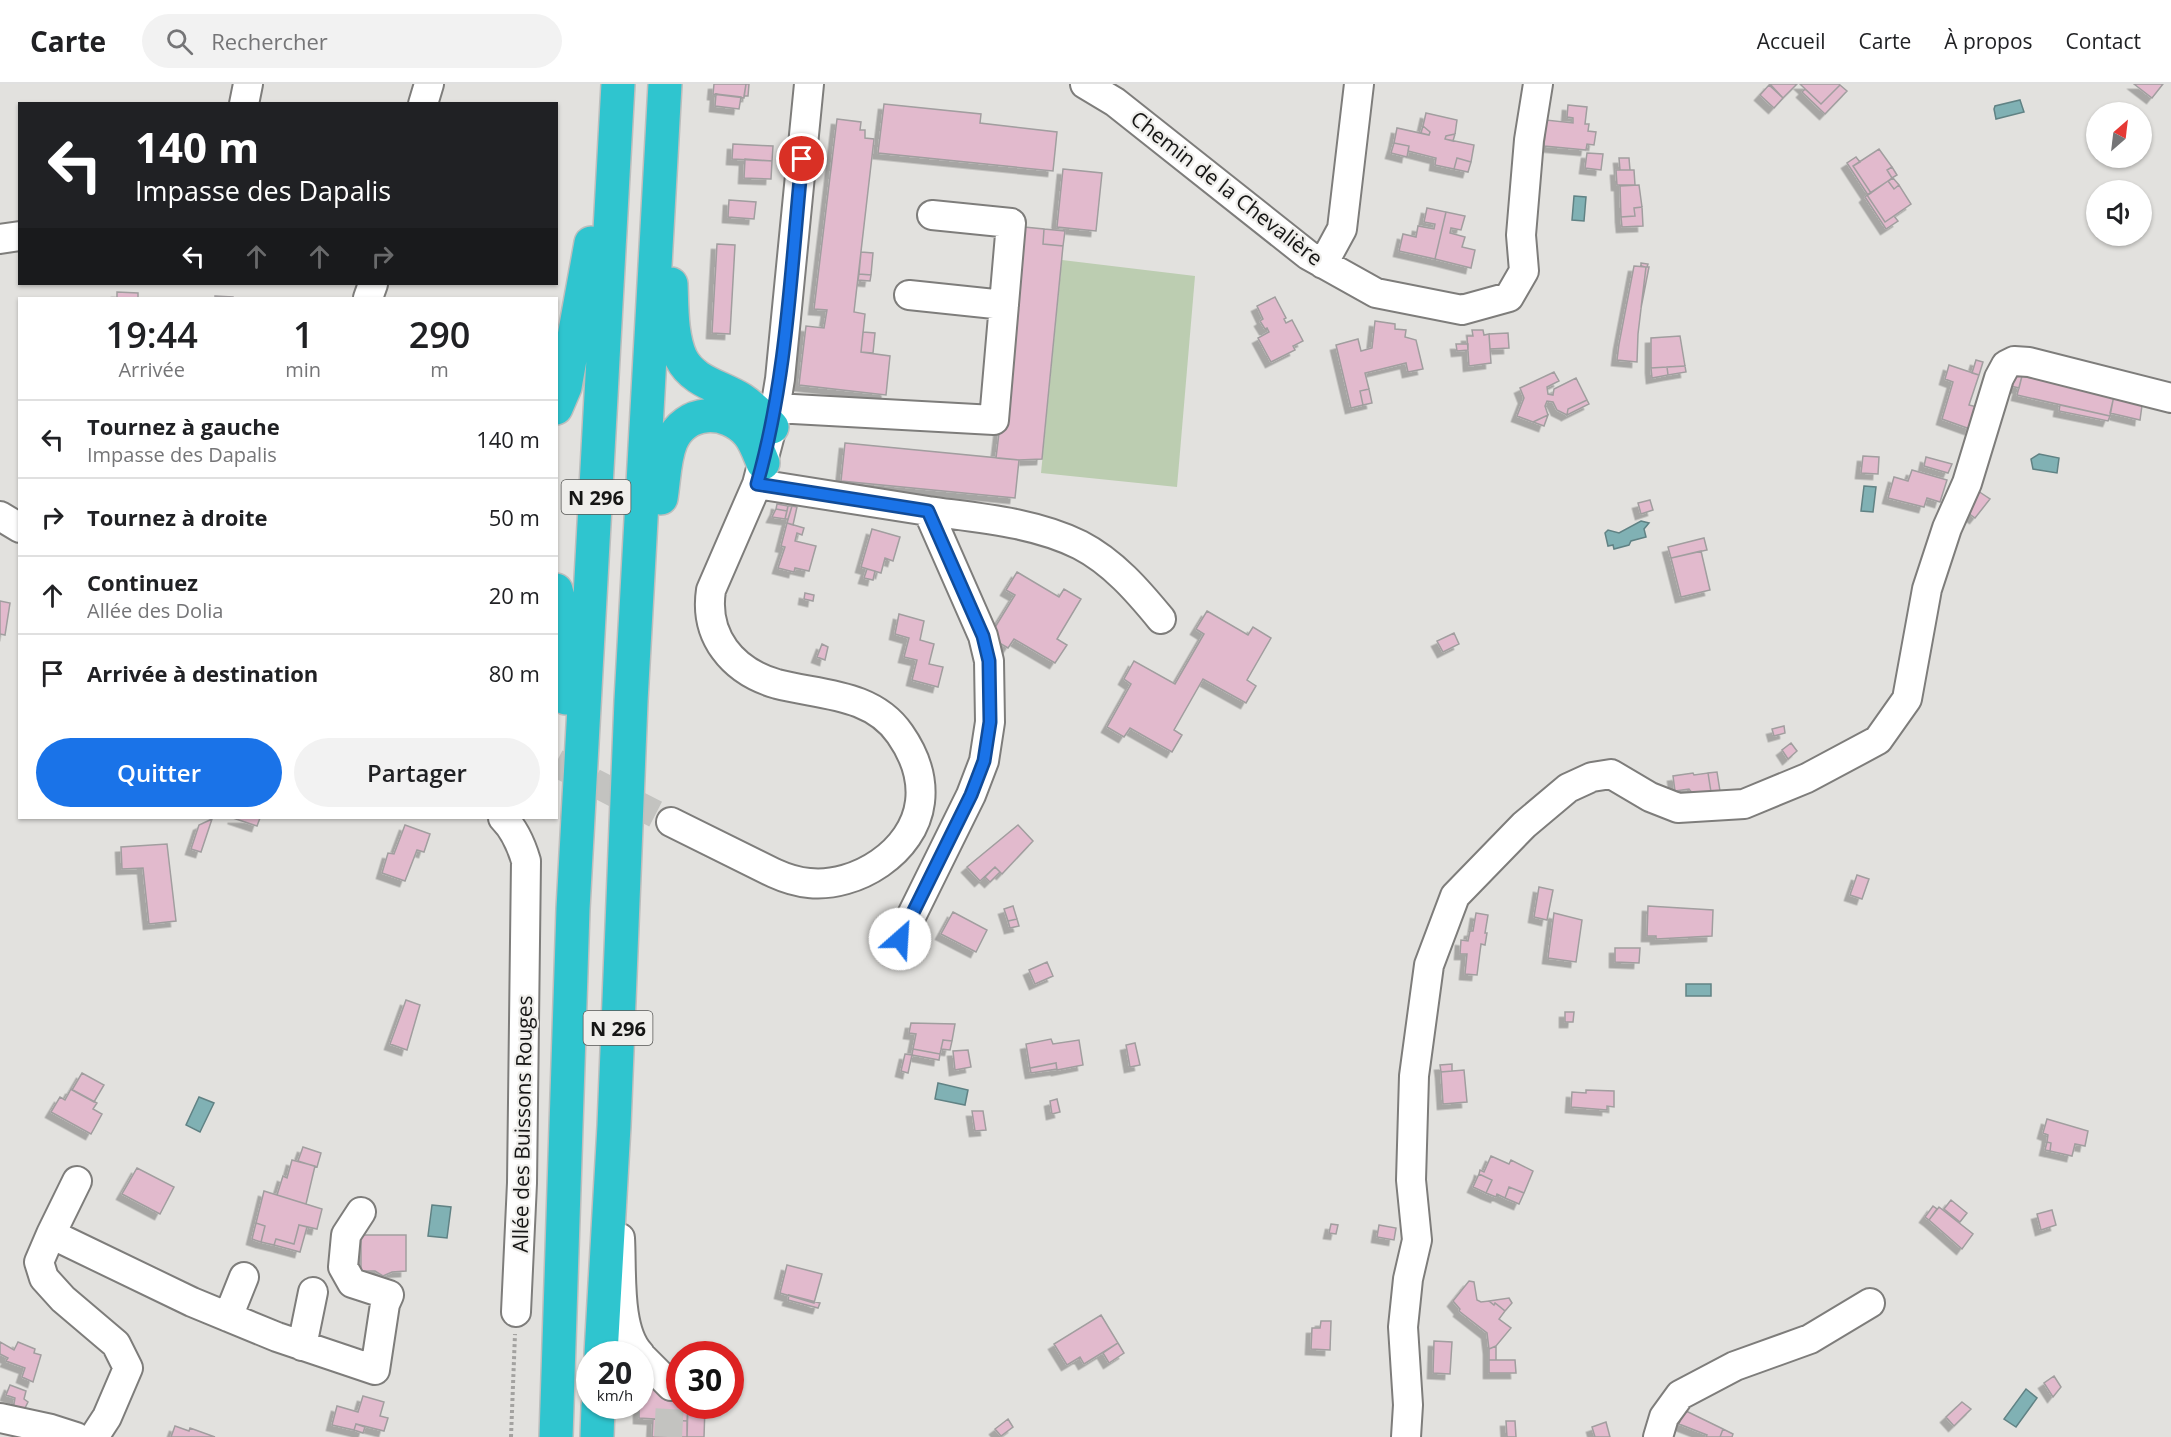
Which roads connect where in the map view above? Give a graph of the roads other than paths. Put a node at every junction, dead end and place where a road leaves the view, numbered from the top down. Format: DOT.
graph roads {
  1 [pos="248,84"];
  2 [pos="429,84"];
  3 [pos="618,84"];
  4 [pos="666,84"];
  5 [pos="809,84"];
  6 [pos="1359,84"];
  7 [pos="1538,84"];
  8 [pos="1102,89"];
  9 [pos="244,102"];
  10 [pos="424,102"];
  11 [pos="932,215"];
  12 [pos="18,236"];
  13 [pos="0,238"];
  14 [pos="1323,264"];
  15 [pos="909,295"];
  16 [pos="1004,305"];
  17 [pos="2171,398"];
  18 [pos="558,403"];
  19 [pos="773,418"];
  20 [pos="760,474"];
  21 [pos="928,511"];
  22 [pos="0,516"];
  23 [pos="18,527"];
  24 [pos="558,602"];
  25 [pos="1161,619"];
  26 [pos="631,701"];
  27 [pos="504,819"];
  28 [pos="670,822"];
  29 [pos="573,909"];
  30 [pos="900,939"];
  31 [pos="614,1126"];
  32 [pos="77,1180"];
  33 [pos="362,1212"];
  34 [pos="51,1234"];
  35 [pos="244,1277"];
  36 [pos="313,1292"];
  37 [pos="1870,1303"];
  38 [pos="516,1312"];
  39 [pos="228,1317"];
  40 [pos="602,1341"];
  41 [pos="631,1341"];
  42 [pos="303,1346"];
  43 [pos="654,1369"];
  44 [pos="666,1381"];
  45 [pos="0,1418"];
  46 [pos="598,1419"];
  47 [pos="76,1437"];
  48 [pos="94,1437"];
  49 [pos="556,1437"];
  50 [pos="597,1437"];
  51 [pos="1406,1437"];
  52 [pos="1658,1437"];
  1 -- 9 [label="street"];
  2 -- 10 [label="street"];
  3 -- 18 [label="highway"];
  3 -- 29 [label="highway, N 296"];
  4 -- 19 [label="highway"];
  4 -- 26 [label="highway, N 296"];
  5 -- 19 [label="street"];
  6 -- 14 [label="street"];
  7 -- 14 [label="street, Chemin de la Chevalière"];
  8 -- 14 [label="street, Chemin de la Chevalière"];
  11 -- 16 [label="street"];
  12 -- 13 [label="street"];
  15 -- 16 [label="street"];
  16 -- 19 [label="street"];
  17 -- 51 [label="street"];
  19 -- 20 [label="street"];
  20 -- 21 [label="street"];
  20 -- 26 [label="highway"];
  20 -- 28 [label="street"];
  21 -- 25 [label="street"];
  21 -- 30 [label="street"];
  22 -- 23 [label="street"];
  24 -- 29 [label="highway, N 296"];
  26 -- 31 [label="highway, N 296"];
  27 -- 38 [label="street, Allée des Buissons Rouges"];
  29 -- 49 [label="highway, N 296"];
  31 -- 40 [label="highway, N 296"];
  31 -- 41 [label="street"];
  32 -- 34 [label="street"];
  33 -- 42 [label="street"];
  34 -- 39 [label="street"];
  34 -- 48 [label="street"];
  35 -- 39 [label="street"];
  36 -- 42 [label="street"];
  37 -- 52 [label="street"];
  39 -- 42 [label="street"];
  43 -- 44 [label="street"];
  45 -- 47 [label="street"];
  46 -- 50 [label="highway"];
}
